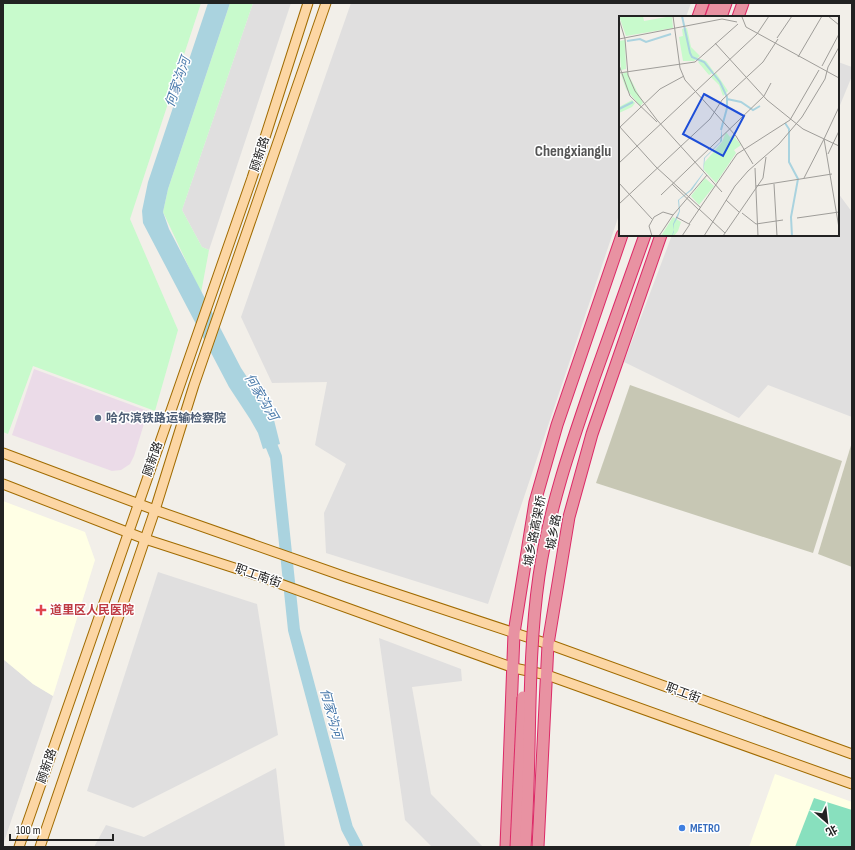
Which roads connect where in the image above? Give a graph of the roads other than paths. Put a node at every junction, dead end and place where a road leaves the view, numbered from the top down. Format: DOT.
graph roads {
  1 [pos="308,3"];
  2 [pos="326,3"];
  3 [pos="703,3"];
  4 [pos="716,3"];
  5 [pos="726,3"];
  6 [pos="743,3"];
  7 [pos="698,16"];
  8 [pos="711,16"];
  9 [pos="721,16"];
  10 [pos="738,16"];
  11 [pos="622,236"];
  12 [pos="637,236"];
  13 [pos="645,236"];
  14 [pos="661,236"];
  15 [pos="3,453"];
  16 [pos="3,484"];
  17 [pos="137,503"];
  18 [pos="155,510"];
  19 [pos="127,532"];
  20 [pos="145,539"];
  21 [pos="514,633"];
  22 [pos="548,644"];
  23 [pos="514,668"];
  24 [pos="547,675"];
  25 [pos="852,754"];
  26 [pos="852,784"];
  27 [pos="19,847"];
  28 [pos="40,847"];
  29 [pos="506,847"];
  30 [pos="516,847"];
  31 [pos="525,847"];
  32 [pos="538,847"];
  1 -- 17 [label="main road, 顾新路"];
  2 -- 18 [label="main road, 顾新路"];
  3 -- 7 [label="highway"];
  4 -- 8 [label="highway"];
  5 -- 9 [label="highway"];
  6 -- 10 [label="highway"];
  11 -- 21 [label="highway, 城乡路"];
  12 -- 30 [label="highway, 城乡路高架桥, bridge"];
  13 -- 31 [label="highway, 城乡路高架桥, bridge"];
  14 -- 22 [label="highway, 城乡路"];
  15 -- 17 [label="main road"];
  16 -- 19 [label="main road, 职工南街"];
  17 -- 18 [label="main road"];
  17 -- 19 [label="main road, 顾新路"];
  18 -- 20 [label="main road, 顾新路"];
  18 -- 21 [label="main road"];
  19 -- 20 [label="main road, 职工南街"];
  19 -- 27 [label="main road, 顾新路"];
  20 -- 23 [label="main road, 职工南街"];
  20 -- 28 [label="main road, 顾新路"];
  21 -- 22 [label="main road, 职工街"];
  21 -- 23 [label="highway, 城乡路"];
  22 -- 24 [label="highway, 城乡路"];
  22 -- 25 [label="main road, 职工街"];
  23 -- 24 [label="main road"];
  23 -- 29 [label="highway, 城乡路"];
  24 -- 26 [label="main road"];
  24 -- 32 [label="highway, 城乡路"];
}
